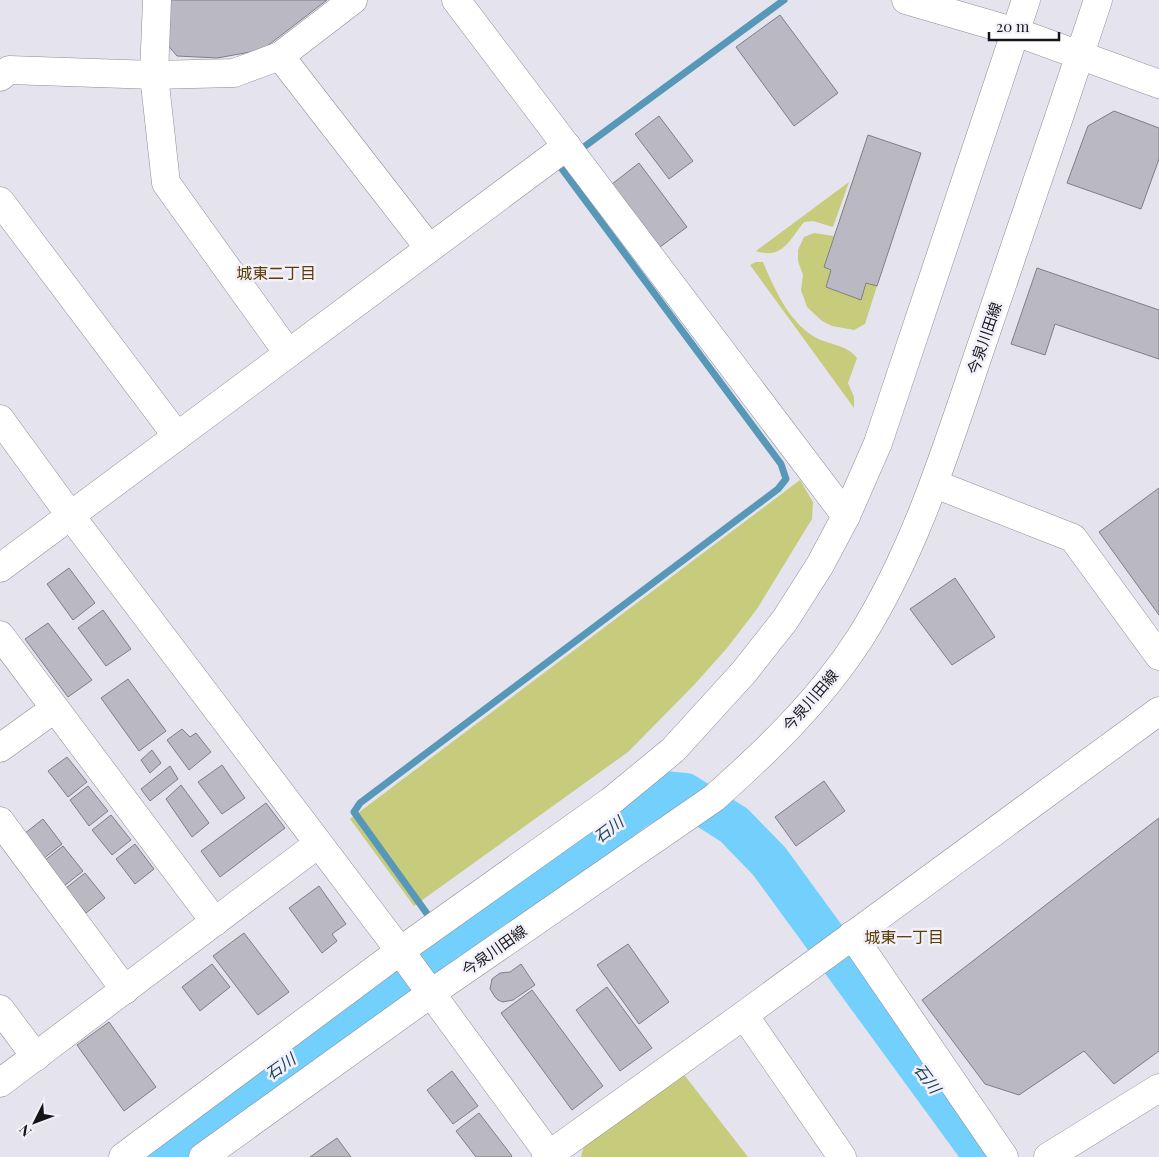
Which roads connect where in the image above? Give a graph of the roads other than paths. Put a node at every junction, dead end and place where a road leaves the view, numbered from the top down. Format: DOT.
graph roads {
  1 [pos="157,0"];
  2 [pos="353,0"];
  3 [pos="456,0"];
  4 [pos="906,0"];
  5 [pos="1026,0"];
  6 [pos="1098,0"];
  7 [pos="1016,32"];
  8 [pos="1080,55"];
  9 [pos="280,56"];
  10 [pos="154,75"];
  11 [pos="0,77"];
  12 [pos="1159,84"];
  13 [pos="567,146"];
  14 [pos="0,201"];
  15 [pos="429,248"];
  16 [pos="288,353"];
  17 [pos="0,419"];
  18 [pos="177,436"];
  19 [pos="935,484"];
  20 [pos="70,516"];
  21 [pos="846,516"];
  22 [pos="0,568"];
  23 [pos="0,635"];
  24 [pos="1159,656"];
  25 [pos="54,709"];
  26 [pos="1159,711"];
  27 [pos="0,748"];
  28 [pos="0,821"];
  29 [pos="318,844"];
  30 [pos="215,922"];
  31 [pos="852,935"];
  32 [pos="400,951"];
  33 [pos="125,990"];
  34 [pos="430,994"];
  35 [pos="0,1010"];
  36 [pos="744,1015"];
  37 [pos="36,1057"];
  38 [pos="0,1083"];
  39 [pos="1159,1088"];
  40 [pos="549,1156"];
  41 [pos="123,1157"];
  42 [pos="203,1157"];
  43 [pos="842,1157"];
  44 [pos="1004,1157"];
  45 [pos="1048,1157"];
  1 -- 10 [label="main road"];
  2 -- 9 [label="main road"];
  3 -- 13 [label="main road"];
  4 -- 7 [label="main road"];
  5 -- 7 [label="main road"];
  6 -- 8 [label="main road, 今泉川田線"];
  7 -- 8 [label="main road"];
  7 -- 21 [label="main road"];
  8 -- 12 [label="main road"];
  8 -- 19 [label="main road, 今泉川田線"];
  9 -- 10 [label="main road"];
  9 -- 15 [label="main road"];
  10 -- 11 [label="main road"];
  10 -- 16 [label="main road"];
  13 -- 15 [label="main road"];
  13 -- 21 [label="main road"];
  14 -- 18 [label="main road"];
  15 -- 16 [label="main road"];
  16 -- 18 [label="main road"];
  17 -- 20 [label="main road"];
  18 -- 20 [label="main road"];
  19 -- 24 [label="main road"];
  19 -- 34 [label="main road, 今泉川田線"];
  20 -- 22 [label="main road"];
  20 -- 29 [label="main road"];
  21 -- 32 [label="main road"];
  23 -- 25 [label="main road"];
  25 -- 27 [label="main road"];
  25 -- 30 [label="main road"];
  26 -- 31 [label="main road"];
  28 -- 33 [label="main road"];
  29 -- 30 [label="main road"];
  29 -- 32 [label="main road"];
  30 -- 33 [label="main road"];
  31 -- 36 [label="main road"];
  31 -- 44 [label="main road"];
  32 -- 34 [label="main road"];
  32 -- 41 [label="main road"];
  33 -- 37 [label="main road"];
  34 -- 40 [label="main road"];
  34 -- 42 [label="main road, 今泉川田線"];
  35 -- 37 [label="main road"];
  36 -- 40 [label="main road"];
  36 -- 43 [label="main road"];
  37 -- 38 [label="main road"];
  39 -- 45 [label="main road"];
}
